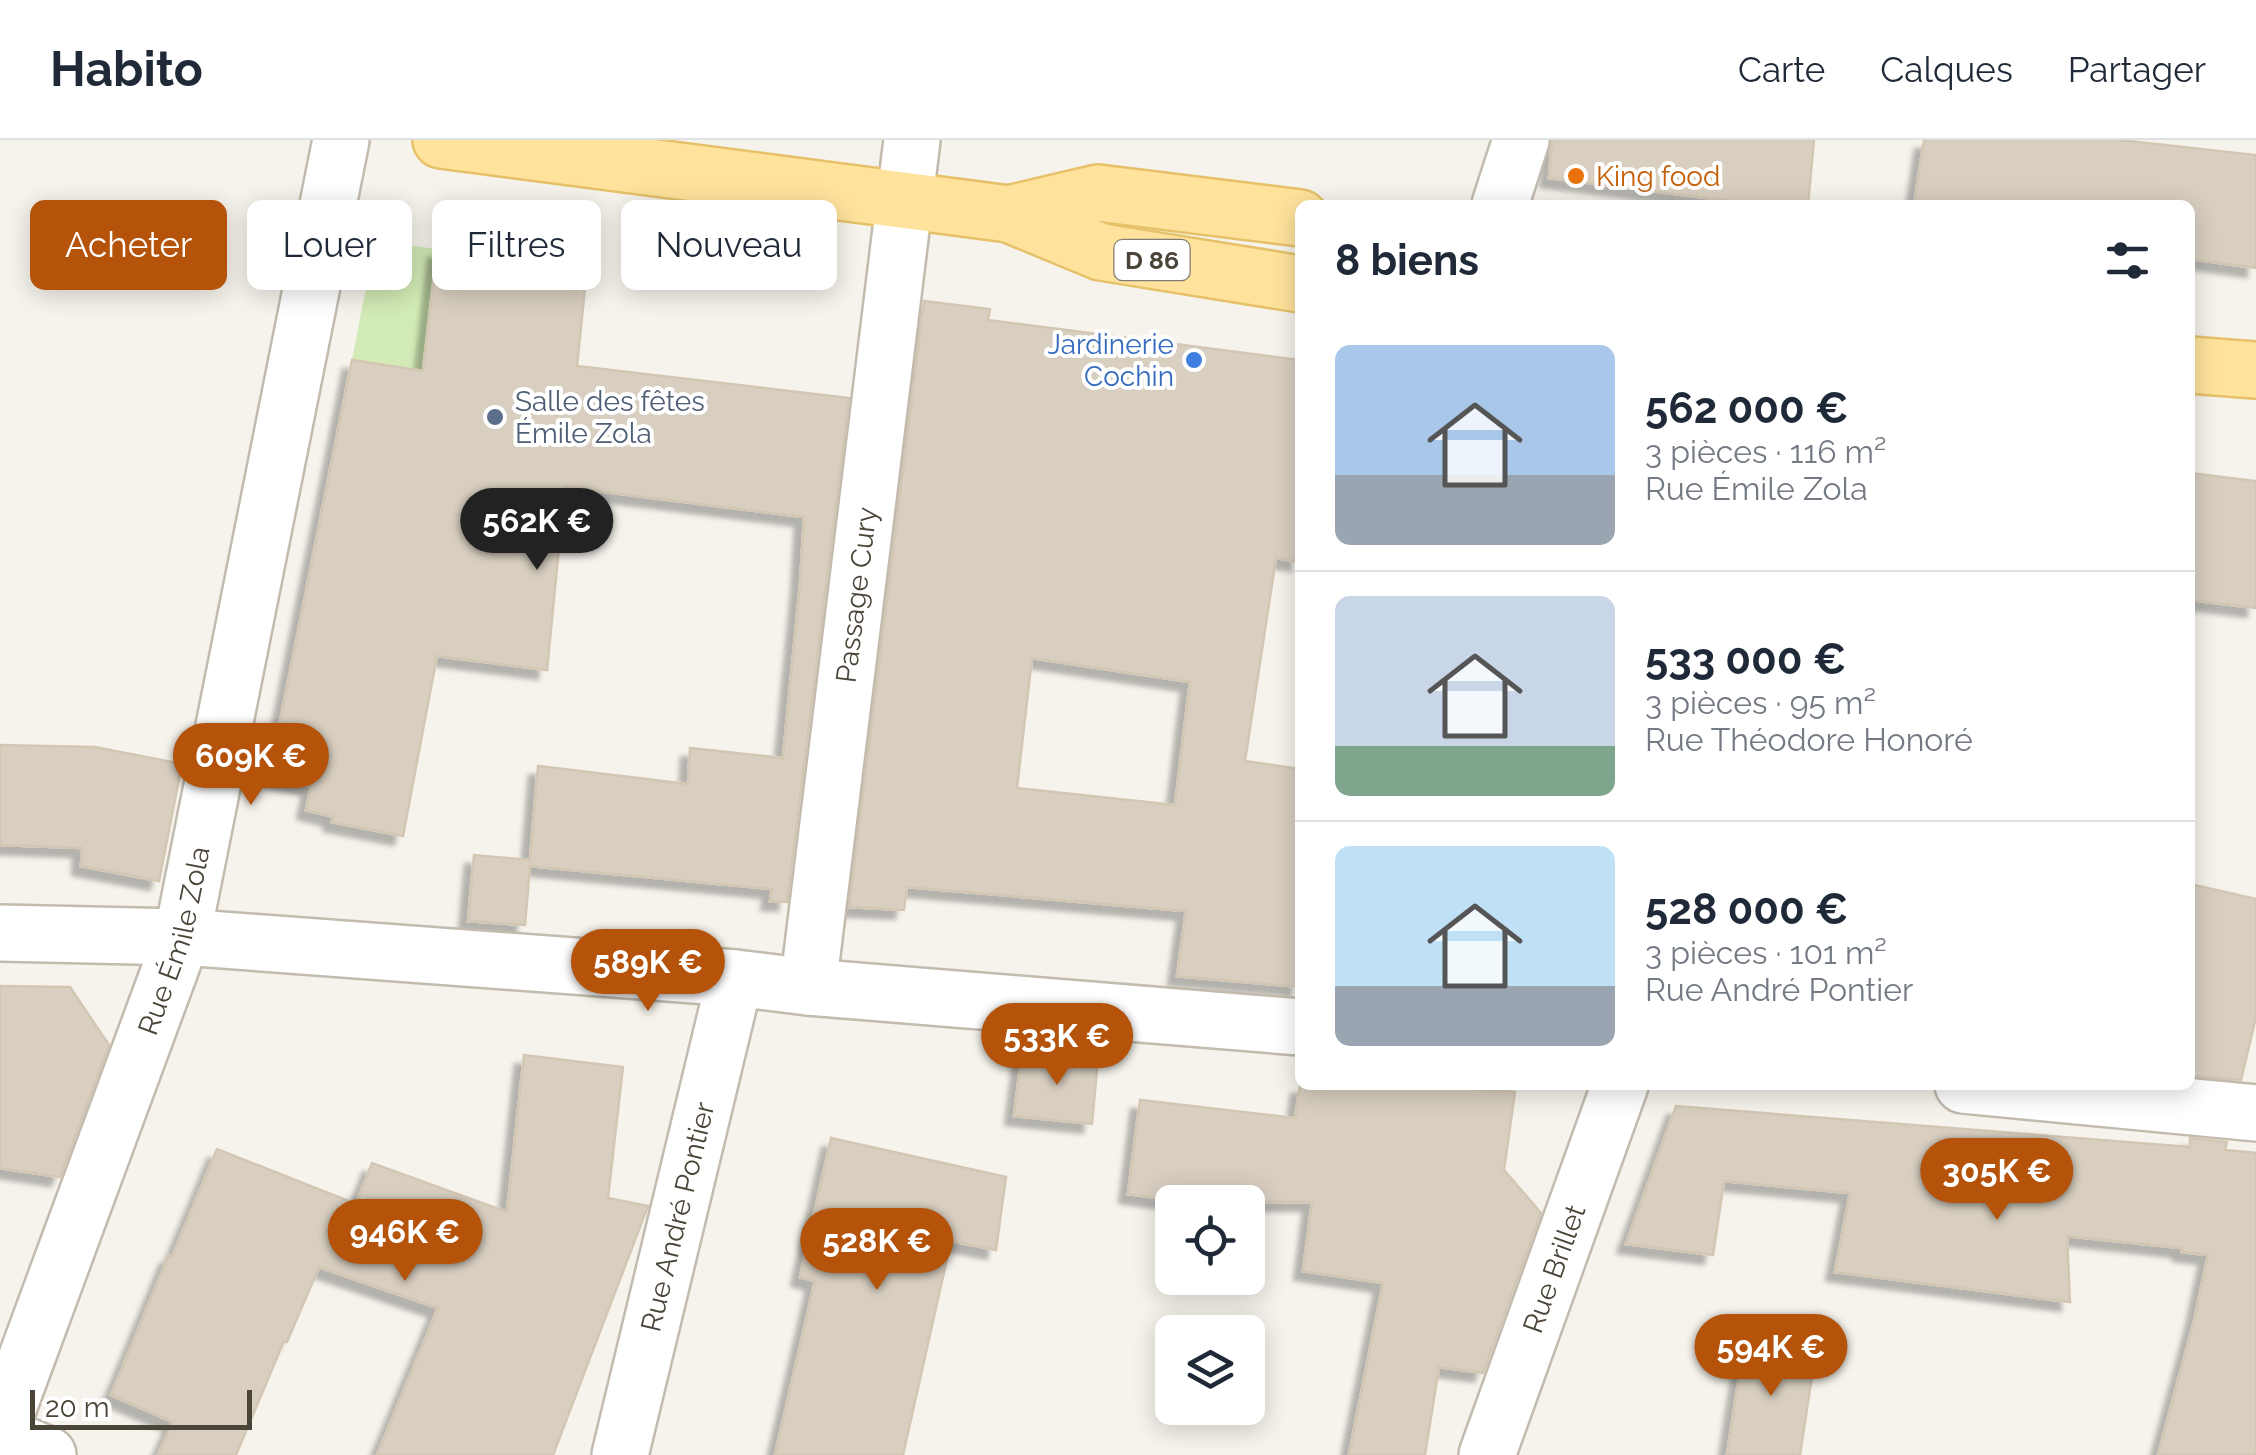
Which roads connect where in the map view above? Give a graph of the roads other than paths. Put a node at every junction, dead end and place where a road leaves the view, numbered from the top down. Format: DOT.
graph roads {
  1 [pos="341,140"];
  2 [pos="441,140"];
  3 [pos="912,140"];
  4 [pos="1521,140"];
  5 [pos="905,200"];
  6 [pos="1502,200"];
  7 [pos="1009,214"];
  8 [pos="1295,217"];
  9 [pos="1295,283"];
  10 [pos="2195,365"];
  11 [pos="2256,370"];
  12 [pos="0,934"];
  13 [pos="182,936"];
  14 [pos="735,978"];
  15 [pos="808,987"];
  16 [pos="1295,1027"];
  17 [pos="1618,1090"];
  18 [pos="2014,1090"];
  19 [pos="2256,1113"];
  20 [pos="0,1432"];
  21 [pos="48,1455"];
  22 [pos="620,1455"];
  23 [pos="1487,1455"];
  1 -- 13 [label="street, Rue Émile Zola"];
  2 -- 5 [label="main road, D 86"];
  3 -- 5 [label="street, Passage Cury"];
  4 -- 6 [label="street"];
  5 -- 7 [label="main road, D 86"];
  5 -- 15 [label="street, Passage Cury"];
  7 -- 8 [label="main road, D 86"];
  7 -- 9 [label="main road, D 86"];
  10 -- 11 [label="main road"];
  12 -- 13 [label="street"];
  13 -- 14 [label="street"];
  13 -- 20 [label="street, Rue Émile Zola"];
  14 -- 15 [label="street"];
  14 -- 22 [label="street, Rue André Pontier"];
  15 -- 16 [label="street"];
  17 -- 23 [label="street, Rue Brillet"];
  18 -- 19 [label="street"];
  20 -- 21 [label="street"];
}
